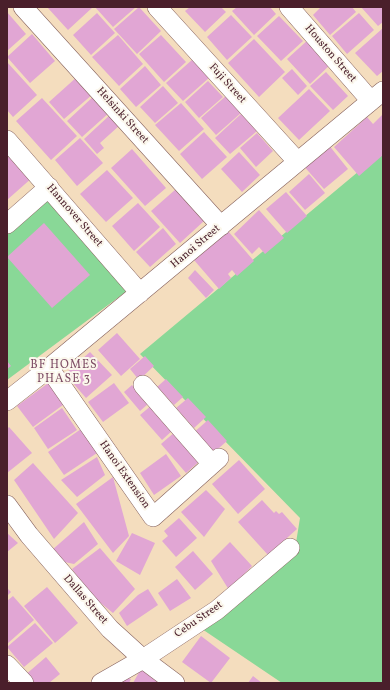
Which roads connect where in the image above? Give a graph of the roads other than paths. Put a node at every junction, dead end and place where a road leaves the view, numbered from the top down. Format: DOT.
graph roads {
  1 [pos="23,7"];
  2 [pos="158,7"];
  3 [pos="289,7"];
  4 [pos="377,96"];
  5 [pos="7,140"];
  6 [pos="297,162"];
  7 [pos="49,187"];
  8 [pos="7,224"];
  9 [pos="221,226"];
  10 [pos="140,293"];
  11 [pos="49,368"];
  12 [pos="143,385"];
  13 [pos="7,401"];
  14 [pos="7,505"];
  15 [pos="290,548"];
  16 [pos="143,659"];
  17 [pos="7,665"];
  18 [pos="24,683"];
  19 [pos="101,683"];
  20 [pos="175,683"];
  1 -- 9 [label="street, Helsinki Street"];
  2 -- 6 [label="street, Fuji Street"];
  3 -- 4 [label="street, Houston Street"];
  4 -- 6 [label="street, Hanoi Street"];
  5 -- 7 [label="street, Hannover Street"];
  6 -- 9 [label="street, Hanoi Street"];
  7 -- 8 [label="street"];
  7 -- 10 [label="street, Hannover Street"];
  9 -- 10 [label="street, Hanoi Street"];
  10 -- 11 [label="street, Hanoi Street"];
  11 -- 12 [label="street, Hanoi Extension"];
  11 -- 13 [label="street, Hanoi Street"];
  14 -- 16 [label="street, Dallas Street"];
  15 -- 16 [label="street, Cebu Street"];
  16 -- 19 [label="street, Cebu Street"];
  16 -- 20 [label="street, Dallas Street"];
  17 -- 18 [label="street"];
}
